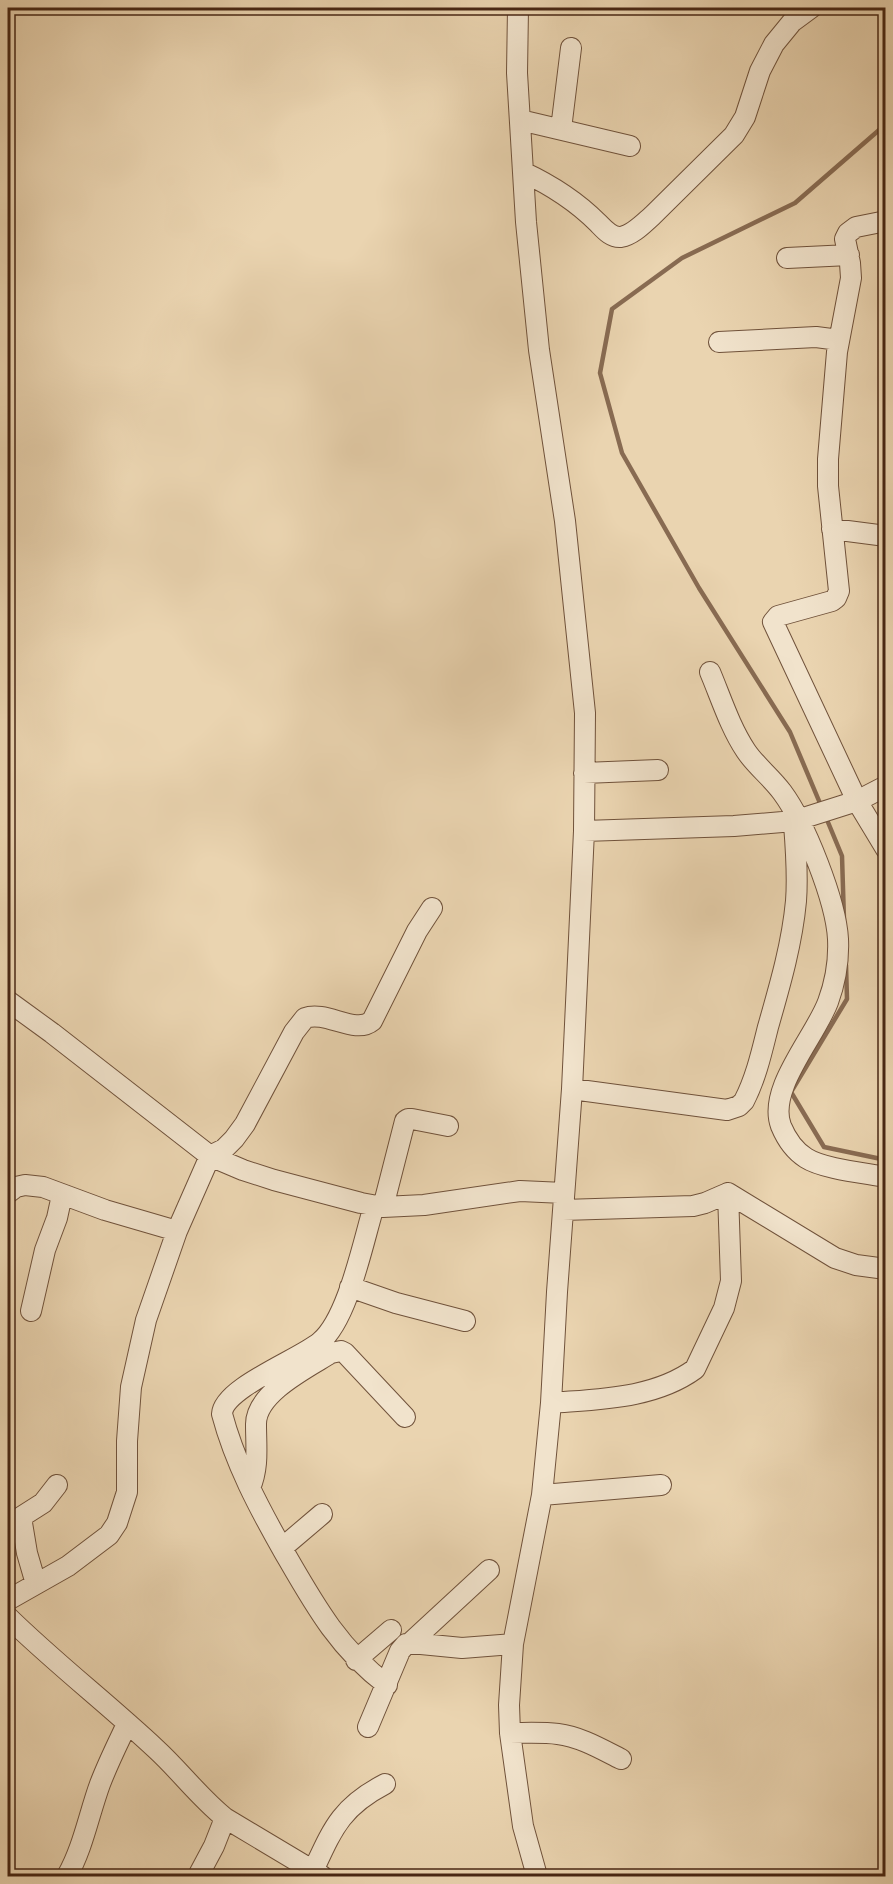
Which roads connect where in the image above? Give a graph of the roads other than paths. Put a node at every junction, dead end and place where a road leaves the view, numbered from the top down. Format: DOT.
graph roads {
  1 [pos="518,8"];
  2 [pos="811,8"];
  3 [pos="572,48"];
  4 [pos="520,120"];
  5 [pos="561,129"];
  6 [pos="630,146"];
  7 [pos="523,172"];
  8 [pos="885,221"];
  9 [pos="849,255"];
  10 [pos="787,258"];
  11 [pos="839,340"];
  12 [pos="719,342"];
  13 [pos="832,530"];
  14 [pos="885,536"];
  15 [pos="710,672"];
  16 [pos="658,770"];
  17 [pos="584,773"];
  18 [pos="885,786"];
  19 [pos="851,803"];
  20 [pos="801,819"];
  21 [pos="584,831"];
  22 [pos="885,849"];
  23 [pos="432,908"];
  24 [pos="8,1001"];
  25 [pos="572,1089"];
  26 [pos="448,1126"];
  27 [pos="210,1155"];
  28 [pos="885,1177"];
  29 [pos="8,1193"];
  30 [pos="728,1193"];
  31 [pos="62,1195"];
  32 [pos="563,1202"];
  33 [pos="379,1206"];
  34 [pos="177,1231"];
  35 [pos="885,1269"];
  36 [pos="350,1287"];
  37 [pos="31,1311"];
  38 [pos="465,1320"];
  39 [pos="551,1403"];
  40 [pos="405,1417"];
  41 [pos="57,1485"];
  42 [pos="661,1485"];
  43 [pos="250,1488"];
  44 [pos="542,1495"];
  45 [pos="322,1514"];
  46 [pos="282,1548"];
  47 [pos="489,1570"];
  48 [pos="36,1584"];
  49 [pos="8,1600"];
  50 [pos="8,1617"];
  51 [pos="391,1630"];
  52 [pos="410,1644"];
  53 [pos="513,1644"];
  54 [pos="356,1660"];
  55 [pos="387,1685"];
  56 [pos="127,1724"];
  57 [pos="368,1727"];
  58 [pos="510,1733"];
  59 [pos="621,1759"];
  60 [pos="385,1784"];
  61 [pos="225,1818"];
  62 [pos="318,1874"];
  63 [pos="67,1876"];
  64 [pos="198,1876"];
  65 [pos="537,1876"];
  1 -- 4 [label="street"];
  2 -- 7 [label="street"];
  3 -- 5 [label="street"];
  4 -- 5 [label="street"];
  4 -- 7 [label="street"];
  5 -- 6 [label="street"];
  7 -- 17 [label="street"];
  8 -- 9 [label="street"];
  9 -- 10 [label="street"];
  9 -- 11 [label="street"];
  11 -- 12 [label="street"];
  11 -- 13 [label="street"];
  13 -- 14 [label="street"];
  13 -- 19 [label="street"];
  15 -- 20 [label="street"];
  16 -- 17 [label="street"];
  17 -- 21 [label="street"];
  18 -- 19 [label="street"];
  19 -- 20 [label="street"];
  19 -- 22 [label="street"];
  20 -- 21 [label="street"];
  20 -- 25 [label="street"];
  20 -- 28 [label="street"];
  21 -- 25 [label="street"];
  23 -- 27 [label="street"];
  24 -- 27 [label="street"];
  25 -- 32 [label="street"];
  26 -- 33 [label="street"];
  27 -- 33 [label="street"];
  27 -- 34 [label="street"];
  29 -- 31 [label="street"];
  30 -- 32 [label="street"];
  30 -- 35 [label="street"];
  30 -- 39 [label="street"];
  31 -- 34 [label="street"];
  31 -- 37 [label="street"];
  32 -- 33 [label="street"];
  32 -- 39 [label="street"];
  33 -- 36 [label="street"];
  34 -- 48 [label="street"];
  36 -- 38 [label="street"];
  36 -- 43 [label="street"];
  39 -- 44 [label="street"];
  40 -- 43 [label="street"];
  41 -- 48 [label="street"];
  42 -- 44 [label="street"];
  43 -- 46 [label="street"];
  44 -- 53 [label="street"];
  45 -- 46 [label="street"];
  46 -- 54 [label="street"];
  47 -- 52 [label="street"];
  48 -- 49 [label="street"];
  50 -- 56 [label="street"];
  51 -- 54 [label="street"];
  52 -- 53 [label="street"];
  52 -- 55 [label="street"];
  53 -- 58 [label="street"];
  54 -- 55 [label="street"];
  55 -- 57 [label="street"];
  56 -- 61 [label="street"];
  56 -- 63 [label="street"];
  58 -- 59 [label="street"];
  58 -- 65 [label="street"];
  60 -- 62 [label="street"];
  61 -- 62 [label="street"];
  61 -- 64 [label="street"];
}
